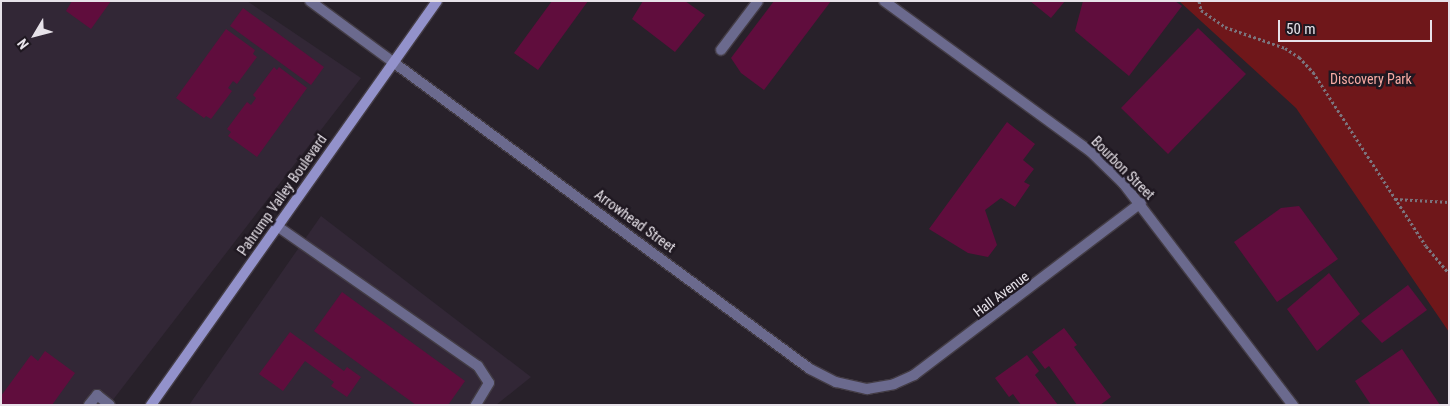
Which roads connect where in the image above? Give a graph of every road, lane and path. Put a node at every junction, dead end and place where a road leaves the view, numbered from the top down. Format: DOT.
graph roads {
  1 [pos="310,1"];
  2 [pos="437,1"];
  3 [pos="758,1"];
  4 [pos="884,1"];
  5 [pos="1199,1"];
  6 [pos="722,50"];
  7 [pos="393,62"];
  8 [pos="1394,199"];
  9 [pos="1449,202"];
  10 [pos="1141,203"];
  11 [pos="277,226"];
  12 [pos="1449,274"];
  13 [pos="868,389"];
  14 [pos="89,405"];
  15 [pos="110,405"];
  16 [pos="151,405"];
  17 [pos="476,405"];
  18 [pos="1293,405"];
  1 -- 7 [label="street, Arrowhead Street"];
  2 -- 7 [label="main road, Pahrump Valley Boulevard"];
  3 -- 6 [label="street"];
  4 -- 10 [label="street, Bourbon Street"];
  5 -- 8 [label="path"];
  7 -- 11 [label="main road, Pahrump Valley Boulevard"];
  7 -- 13 [label="street, Arrowhead Street"];
  8 -- 9 [label="path"];
  8 -- 12 [label="path"];
  10 -- 13 [label="street, Hall Avenue"];
  10 -- 18 [label="street, Bourbon Street"];
  11 -- 16 [label="main road, Pahrump Valley Boulevard"];
  11 -- 17 [label="street"];
  14 -- 15 [label="street"];
}
